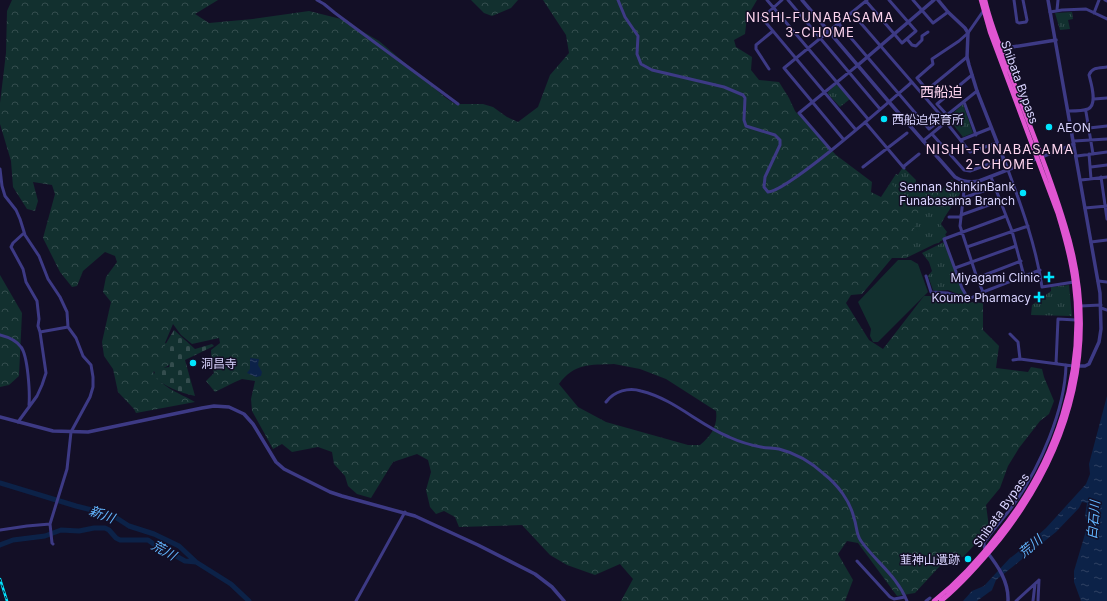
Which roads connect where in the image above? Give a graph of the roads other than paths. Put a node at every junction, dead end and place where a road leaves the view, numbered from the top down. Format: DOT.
graph roads {
  1 [pos="317,0"];
  2 [pos="618,0"];
  3 [pos="767,0"];
  4 [pos="782,0"];
  5 [pos="788,0"];
  6 [pos="802,0"];
  7 [pos="889,0"];
  8 [pos="913,0"];
  9 [pos="934,0"];
  10 [pos="938,0"];
  11 [pos="981,0"];
  12 [pos="985,0"];
  13 [pos="1014,0"];
  14 [pos="1023,0"];
  15 [pos="1048,0"];
  16 [pos="1058,0"];
  17 [pos="1099,0"];
  18 [pos="866,1"];
  19 [pos="774,8"];
  20 [pos="923,10"];
  21 [pos="984,10"];
  22 [pos="1057,10"];
  23 [pos="948,12"];
  24 [pos="1050,12"];
  25 [pos="852,13"];
  26 [pos="1094,13"];
  27 [pos="1107,19"];
  28 [pos="908,22"];
  29 [pos="839,24"];
  30 [pos="773,31"];
  31 [pos="829,32"];
  32 [pos="928,32"];
  33 [pos="968,33"];
  34 [pos="894,34"];
  35 [pos="820,39"];
  36 [pos="907,39"];
  37 [pos="1056,40"];
  38 [pos="998,43"];
  39 [pos="881,45"];
  40 [pos="1006,48"];
  41 [pos="808,49"];
  42 [pos="1002,54"];
  43 [pos="868,57"];
  44 [pos="967,57"];
  45 [pos="795,59"];
  46 [pos="858,65"];
  47 [pos="1107,67"];
  48 [pos="769,69"];
  49 [pos="849,72"];
  50 [pos="972,75"];
  51 [pos="837,82"];
  52 [pos="912,82"];
  53 [pos="977,91"];
  54 [pos="825,92"];
  55 [pos="899,94"];
  56 [pos="1107,98"];
  57 [pos="1094,99"];
  58 [pos="812,102"];
  59 [pos="889,102"];
  60 [pos="964,102"];
  61 [pos="458,104"];
  62 [pos="880,109"];
  63 [pos="1069,111"];
  64 [pos="1086,112"];
  65 [pos="867,121"];
  66 [pos="1107,126"];
  67 [pos="991,128"];
  68 [pos="1089,128"];
  69 [pos="856,130"];
  70 [pos="907,133"];
  71 [pos="932,134"];
  72 [pos="976,135"];
  73 [pos="1107,139"];
  74 [pos="844,140"];
  75 [pos="961,140"];
  76 [pos="1091,140"];
  77 [pos="923,141"];
  78 [pos="997,143"];
  79 [pos="1074,143"];
  80 [pos="887,147"];
  81 [pos="831,150"];
  82 [pos="1107,152"];
  83 [pos="919,154"];
  84 [pos="1091,154"];
  85 [pos="1077,156"];
  86 [pos="1040,158"];
  87 [pos="1003,159"];
  88 [pos="1107,165"];
  89 [pos="863,167"];
  90 [pos="1091,167"];
  91 [pos="0,169"];
  92 [pos="1008,170"];
  93 [pos="991,177"];
  94 [pos="1101,177"];
  95 [pos="1107,177"];
  96 [pos="1091,179"];
  97 [pos="1080,180"];
  98 [pos="965,182"];
  99 [pos="995,187"];
  100 [pos="963,198"];
  101 [pos="1000,201"];
  102 [pos="1106,206"];
  103 [pos="1085,208"];
  104 [pos="960,216"];
  105 [pos="1006,216"];
  106 [pos="949,217"];
  107 [pos="1107,219"];
  108 [pos="1028,226"];
  109 [pos="1012,232"];
  110 [pos="24,233"];
  111 [pos="961,233"];
  112 [pos="1107,240"];
  113 [pos="1092,242"];
  114 [pos="1016,246"];
  115 [pos="967,247"];
  116 [pos="1021,261"];
  117 [pos="972,262"];
  118 [pos="955,268"];
  119 [pos="1040,270"];
  120 [pos="926,276"];
  121 [pos="1024,276"];
  122 [pos="977,278"];
  123 [pos="1098,281"];
  124 [pos="1074,282"];
  125 [pos="1107,282"];
  126 [pos="983,292"];
  127 [pos="971,298"];
  128 [pos="1080,306"];
  129 [pos="1101,307"];
  130 [pos="1107,310"];
  131 [pos="1076,320"];
  132 [pos="68,327"];
  133 [pos="40,332"];
  134 [pos="1010,334"];
  135 [pos="0,335"];
  136 [pos="1013,360"];
  137 [pos="1020,360"];
  138 [pos="1056,364"];
  139 [pos="1066,365"];
  140 [pos="1075,366"];
  141 [pos="606,402"];
  142 [pos="28,408"];
  143 [pos="0,417"];
  144 [pos="18,422"];
  145 [pos="71,432"];
  146 [pos="405,512"];
  147 [pos="50,525"];
  148 [pos="0,530"];
  149 [pos="52,543"];
  150 [pos="987,552"];
  151 [pos="857,561"];
  152 [pos="1035,584"];
  153 [pos="906,599"];
  154 [pos="932,599"];
  155 [pos="356,601"];
  156 [pos="564,601"];
  157 [pos="926,601"];
  158 [pos="941,601"];
  159 [pos="1008,601"];
  160 [pos="1016,601"];
  161 [pos="1033,601"];
  162 [pos="1038,601"];
  1 -- 61 [label="street"];
  2 -- 81 [label="street"];
  3 -- 19 [label="street"];
  4 -- 19 [label="street"];
  5 -- 35 [label="street"];
  6 -- 31 [label="street"];
  7 -- 28 [label="street"];
  8 -- 20 [label="street"];
  9 -- 20 [label="street"];
  10 -- 23 [label="street"];
  11 -- 21 [label="highway, Shibata Bypass"];
  12 -- 38 [label="highway, Shibata Bypass"];
  13 -- 14 [label="street"];
  15 -- 24 [label="street"];
  16 -- 22 [label="street"];
  17 -- 26 [label="street"];
  18 -- 25 [label="street"];
  18 -- 34 [label="street"];
  19 -- 30 [label="street"];
  19 -- 41 [label="street"];
  20 -- 23 [label="street"];
  20 -- 28 [label="street"];
  21 -- 33 [label="street"];
  21 -- 86 [label="highway, Shibata Bypass"];
  22 -- 24 [label="street"];
  22 -- 26 [label="street"];
  23 -- 33 [label="street"];
  24 -- 37 [label="street"];
  25 -- 29 [label="street"];
  25 -- 39 [label="street"];
  26 -- 27 [label="street"];
  28 -- 34 [label="street"];
  28 -- 36 [label="street"];
  29 -- 31 [label="street"];
  29 -- 43 [label="street"];
  30 -- 45 [label="street"];
  30 -- 48 [label="street"];
  31 -- 35 [label="street"];
  31 -- 46 [label="street"];
  32 -- 36 [label="street"];
  33 -- 44 [label="street"];
  33 -- 44 [label="street"];
  34 -- 36 [label="street"];
  34 -- 39 [label="street"];
  35 -- 41 [label="street"];
  35 -- 49 [label="street"];
  37 -- 40 [label="street"];
  37 -- 63 [label="street"];
  38 -- 40 [label="highway"];
  38 -- 42 [label="highway, Shibata Bypass"];
  39 -- 43 [label="street"];
  39 -- 52 [label="street"];
  40 -- 42 [label="highway"];
  41 -- 45 [label="street"];
  41 -- 51 [label="street"];
  42 -- 86 [label="highway, Shibata Bypass"];
  43 -- 46 [label="street"];
  43 -- 55 [label="street"];
  44 -- 50 [label="street"];
  45 -- 54 [label="street"];
  45 -- 58 [label="street"];
  46 -- 49 [label="street"];
  46 -- 59 [label="street"];
  47 -- 57 [label="street"];
  49 -- 51 [label="street"];
  49 -- 62 [label="street"];
  50 -- 53 [label="street"];
  50 -- 60 [label="street"];
  51 -- 54 [label="street"];
  51 -- 65 [label="street"];
  52 -- 55 [label="street"];
  52 -- 55 [label="street"];
  53 -- 60 [label="street"];
  53 -- 67 [label="street"];
  54 -- 58 [label="street"];
  54 -- 69 [label="street"];
  55 -- 59 [label="street"];
  56 -- 57 [label="street"];
  57 -- 63 [label="street"];
  58 -- 74 [label="street"];
  58 -- 81 [label="street"];
  59 -- 62 [label="street"];
  59 -- 77 [label="street"];
  60 -- 72 [label="street"];
  62 -- 65 [label="street"];
  63 -- 79 [label="street"];
  64 -- 68 [label="street"];
  65 -- 69 [label="street"];
  65 -- 80 [label="street"];
  66 -- 68 [label="street"];
  67 -- 72 [label="street"];
  67 -- 78 [label="street"];
  68 -- 76 [label="street"];
  69 -- 74 [label="street"];
  70 -- 80 [label="street"];
  71 -- 75 [label="street"];
  71 -- 77 [label="street"];
  71 -- 87 [label="street"];
  72 -- 75 [label="street"];
  73 -- 76 [label="street"];
  74 -- 81 [label="street"];
  75 -- 78 [label="street"];
  76 -- 79 [label="street"];
  76 -- 84 [label="street"];
  77 -- 98 [label="street"];
  78 -- 87 [label="street"];
  79 -- 85 [label="street"];
  79 -- 86 [label="street"];
  80 -- 83 [label="street"];
  80 -- 89 [label="street"];
  82 -- 84 [label="street"];
  84 -- 85 [label="street"];
  84 -- 90 [label="street"];
  85 -- 97 [label="street"];
  86 -- 92 [label="street"];
  86 -- 124 [label="highway, Shibata Bypass"];
  86 -- 128 [label="highway, Shibata Bypass"];
  87 -- 92 [label="street"];
  88 -- 90 [label="street"];
  90 -- 96 [label="street"];
  91 -- 110 [label="street"];
  92 -- 93 [label="street"];
  92 -- 108 [label="street"];
  93 -- 98 [label="street"];
  93 -- 99 [label="street"];
  94 -- 95 [label="street"];
  94 -- 96 [label="street"];
  94 -- 102 [label="street"];
  96 -- 97 [label="street"];
  97 -- 103 [label="street"];
  98 -- 100 [label="street"];
  99 -- 100 [label="street"];
  99 -- 101 [label="street"];
  100 -- 104 [label="street"];
  101 -- 104 [label="street"];
  101 -- 105 [label="street"];
  102 -- 103 [label="street"];
  102 -- 107 [label="street"];
  103 -- 113 [label="street"];
  104 -- 106 [label="street"];
  104 -- 111 [label="street"];
  105 -- 109 [label="street"];
  105 -- 111 [label="street"];
  108 -- 109 [label="street"];
  108 -- 119 [label="street"];
  109 -- 114 [label="street"];
  109 -- 115 [label="street"];
  110 -- 132 [label="street"];
  110 -- 133 [label="street"];
  111 -- 115 [label="street"];
  111 -- 118 [label="street"];
  112 -- 113 [label="street"];
  113 -- 123 [label="street"];
  114 -- 116 [label="street"];
  114 -- 117 [label="street"];
  115 -- 117 [label="street"];
  116 -- 121 [label="street"];
  116 -- 122 [label="street"];
  117 -- 118 [label="street"];
  117 -- 122 [label="street"];
  118 -- 127 [label="street"];
  119 -- 121 [label="street"];
  119 -- 124 [label="street"];
  120 -- 127 [label="street"];
  121 -- 126 [label="street"];
  122 -- 126 [label="street"];
  123 -- 125 [label="street"];
  123 -- 129 [label="street"];
  124 -- 131 [label="highway, Shibata Bypass"];
  126 -- 127 [label="street"];
  128 -- 129 [label="street"];
  128 -- 140 [label="highway, Shibata Bypass"];
  129 -- 130 [label="street"];
  129 -- 140 [label="street"];
  131 -- 138 [label="street"];
  131 -- 140 [label="highway, Shibata Bypass"];
  132 -- 133 [label="street"];
  132 -- 145 [label="street"];
  133 -- 142 [label="street"];
  134 -- 137 [label="street"];
  135 -- 142 [label="street"];
  136 -- 137 [label="street"];
  137 -- 138 [label="street"];
  138 -- 139 [label="street"];
  139 -- 140 [label="street"];
  139 -- 150 [label="street"];
  140 -- 150 [label="highway, Shibata Bypass"];
  141 -- 153 [label="street"];
  142 -- 144 [label="street"];
  143 -- 144 [label="street"];
  144 -- 145 [label="street"];
  145 -- 146 [label="street"];
  145 -- 147 [label="street"];
  146 -- 155 [label="street"];
  146 -- 156 [label="street"];
  147 -- 148 [label="street"];
  147 -- 149 [label="street"];
  150 -- 154 [label="highway, Shibata Bypass"];
  150 -- 158 [label="highway, Shibata Bypass"];
  150 -- 159 [label="street"];
  151 -- 153 [label="street"];
  152 -- 160 [label="street"];
  152 -- 161 [label="street"];
  152 -- 162 [label="street"];
  154 -- 157 [label="street"];
}
